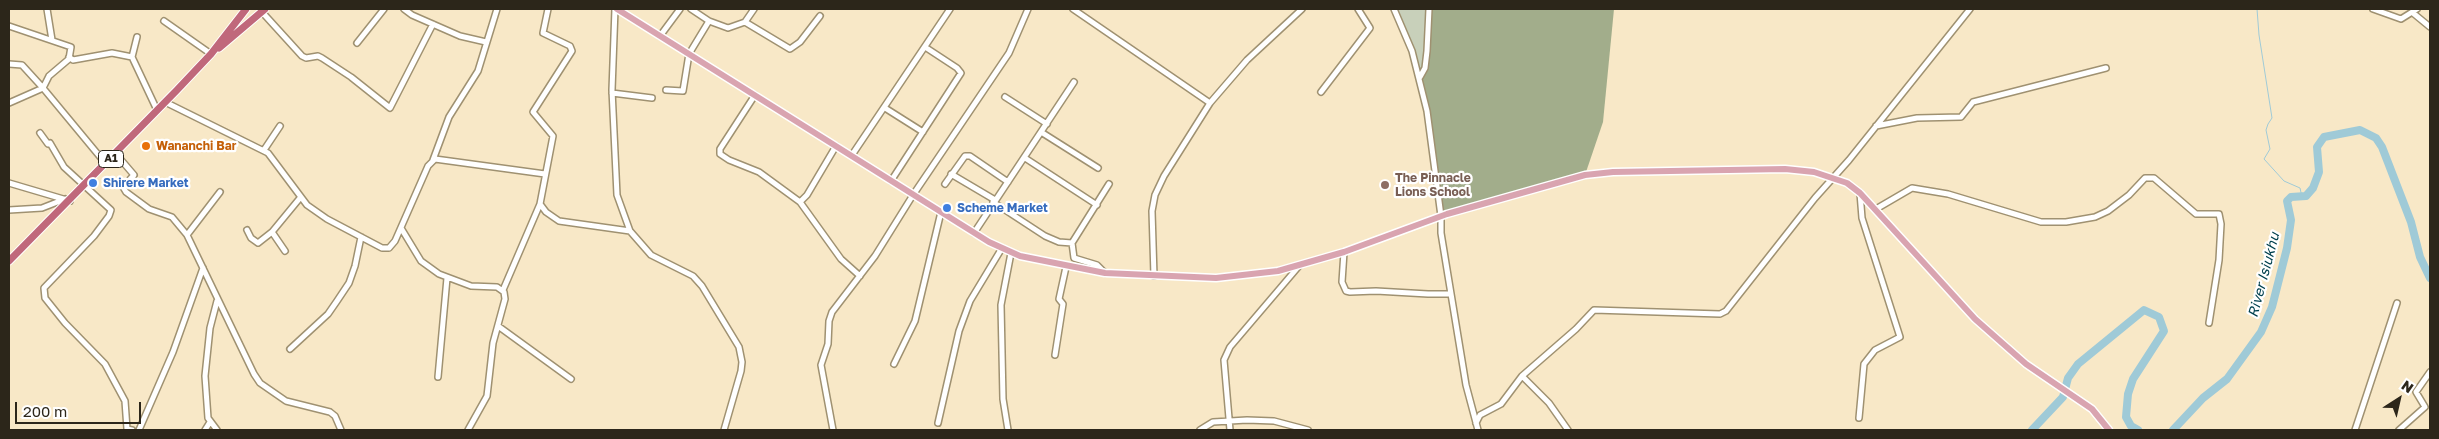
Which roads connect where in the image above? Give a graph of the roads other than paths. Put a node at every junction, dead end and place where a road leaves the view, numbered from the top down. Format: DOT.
graph roads {
  1 [pos="47,9"];
  2 [pos="246,9"];
  3 [pos="384,9"];
  4 [pos="404,9"];
  5 [pos="497,9"];
  6 [pos="548,9"];
  7 [pos="616,9"];
  8 [pos="680,9"];
  9 [pos="691,9"];
  10 [pos="754,9"];
  11 [pos="950,9"];
  12 [pos="1028,9"];
  13 [pos="1073,9"];
  14 [pos="1302,9"];
  15 [pos="1358,9"];
  16 [pos="1394,9"];
  17 [pos="1429,9"];
  18 [pos="1970,9"];
  19 [pos="2373,9"];
  20 [pos="2417,9"];
  21 [pos="263,10"];
  22 [pos="2413,13"];
  23 [pos="820,16"];
  24 [pos="164,21"];
  25 [pos="709,21"];
  26 [pos="745,22"];
  27 [pos="433,24"];
  28 [pos="9,26"];
  29 [pos="2430,27"];
  30 [pos="660,36"];
  31 [pos="137,37"];
  32 [pos="52,40"];
  33 [pos="486,42"];
  34 [pos="357,43"];
  35 [pos="925,47"];
  36 [pos="211,54"];
  37 [pos="689,54"];
  38 [pos="132,57"];
  39 [pos="69,58"];
  40 [pos="9,64"];
  41 [pos="2106,68"];
  42 [pos="1420,77"];
  43 [pos="1074,82"];
  44 [pos="43,88"];
  45 [pos="666,90"];
  46 [pos="1321,92"];
  47 [pos="612,93"];
  48 [pos="755,96"];
  49 [pos="1005,97"];
  50 [pos="652,98"];
  51 [pos="165,102"];
  52 [pos="9,103"];
  53 [pos="1210,103"];
  54 [pos="885,108"];
  55 [pos="157,110"];
  56 [pos="1047,124"];
  57 [pos="280,126"];
  58 [pos="1875,126"];
  59 [pos="923,132"];
  60 [pos="1042,132"];
  61 [pos="40,133"];
  62 [pos="836,146"];
  63 [pos="264,150"];
  64 [pos="116,154"];
  65 [pos="852,155"];
  66 [pos="1025,158"];
  67 [pos="433,160"];
  68 [pos="106,164"];
  69 [pos="1098,168"];
  70 [pos="545,174"];
  71 [pos="951,174"];
  72 [pos="1832,177"];
  73 [pos="891,181"];
  74 [pos="9,182"];
  75 [pos="1008,182"];
  76 [pos="945,184"];
  77 [pos="1109,184"];
  78 [pos="84,187"];
  79 [pos="220,192"];
  80 [pos="1860,193"];
  81 [pos="913,195"];
  82 [pos="300,198"];
  83 [pos="67,200"];
  84 [pos="994,201"];
  85 [pos="800,202"];
  86 [pos="540,204"];
  87 [pos="1097,204"];
  88 [pos="1876,209"];
  89 [pos="9,210"];
  90 [pos="941,212"];
  91 [pos="1441,216"];
  92 [pos="401,228"];
  93 [pos="247,230"];
  94 [pos="630,231"];
  95 [pos="272,232"];
  96 [pos="974,233"];
  97 [pos="188,236"];
  98 [pos="361,237"];
  99 [pos="1072,243"];
  100 [pos="1002,248"];
  101 [pos="285,251"];
  102 [pos="1344,252"];
  103 [pos="1011,253"];
  104 [pos="9,261"];
  105 [pos="1300,266"];
  106 [pos="1066,267"];
  107 [pos="203,268"];
  108 [pos="1105,273"];
  109 [pos="860,276"];
  110 [pos="1154,276"];
  111 [pos="447,278"];
  112 [pos="503,290"];
  113 [pos="1451,294"];
  114 [pos="218,301"];
  115 [pos="2396,303"];
  116 [pos="2209,323"];
  117 [pos="498,326"];
  118 [pos="290,349"];
  119 [pos="1055,355"];
  120 [pos="894,364"];
  121 [pos="2430,372"];
  122 [pos="1522,376"];
  123 [pos="438,377"];
  124 [pos="571,379"];
  125 [pos="1859,418"];
  126 [pos="1230,420"];
  127 [pos="210,422"];
  128 [pos="938,423"];
  129 [pos="1476,423"];
  130 [pos="132,430"];
  131 [pos="139,430"];
  132 [pos="206,430"];
  133 [pos="218,430"];
  134 [pos="341,430"];
  135 [pos="468,430"];
  136 [pos="724,430"];
  137 [pos="833,430"];
  138 [pos="1008,430"];
  139 [pos="1200,430"];
  140 [pos="1230,430"];
  141 [pos="1308,430"];
  142 [pos="1478,430"];
  143 [pos="1568,430"];
  144 [pos="2109,430"];
  145 [pos="2355,430"];
  146 [pos="2399,430"];
  1 -- 32 [label="street"];
  2 -- 36 [label="highway, A1"];
  3 -- 34 [label="street"];
  4 -- 27 [label="street"];
  5 -- 33 [label="street"];
  6 -- 70 [label="street"];
  7 -- 30 [label="main road"];
  7 -- 47 [label="street"];
  8 -- 30 [label="street"];
  9 -- 25 [label="street"];
  10 -- 26 [label="street"];
  11 -- 35 [label="street"];
  12 -- 81 [label="street"];
  13 -- 53 [label="street"];
  14 -- 53 [label="street"];
  15 -- 46 [label="street"];
  16 -- 42 [label="street"];
  17 -- 42 [label="street"];
  18 -- 58 [label="street"];
  19 -- 22 [label="street"];
  20 -- 22 [label="street"];
  21 -- 27 [label="street"];
  21 -- 36 [label="highway, A1"];
  22 -- 29 [label="street"];
  23 -- 26 [label="street"];
  24 -- 36 [label="street"];
  25 -- 26 [label="street"];
  25 -- 37 [label="street"];
  27 -- 33 [label="street"];
  28 -- 32 [label="street"];
  30 -- 37 [label="main road"];
  31 -- 38 [label="street"];
  32 -- 39 [label="street"];
  33 -- 67 [label="street"];
  35 -- 54 [label="street"];
  35 -- 59 [label="street"];
  36 -- 51 [label="highway, A1"];
  37 -- 45 [label="street"];
  37 -- 48 [label="main road"];
  38 -- 39 [label="street"];
  38 -- 55 [label="street"];
  39 -- 44 [label="street"];
  40 -- 44 [label="street"];
  41 -- 58 [label="street"];
  42 -- 91 [label="street"];
  43 -- 56 [label="street"];
  44 -- 52 [label="street"];
  44 -- 68 [label="street"];
  47 -- 50 [label="street"];
  47 -- 94 [label="street"];
  48 -- 62 [label="main road"];
  48 -- 85 [label="street"];
  49 -- 56 [label="street"];
  51 -- 55 [label="highway, A1"];
  51 -- 63 [label="street"];
  53 -- 110 [label="street"];
  54 -- 59 [label="street"];
  54 -- 65 [label="street"];
  55 -- 64 [label="highway, A1"];
  56 -- 60 [label="street"];
  57 -- 63 [label="street"];
  58 -- 72 [label="street"];
  59 -- 73 [label="street"];
  60 -- 66 [label="street"];
  60 -- 69 [label="street"];
  61 -- 78 [label="street"];
  62 -- 65 [label="main road"];
  62 -- 85 [label="street"];
  63 -- 82 [label="street"];
  64 -- 68 [label="highway, A1"];
  64 -- 97 [label="street"];
  65 -- 73 [label="main road"];
  66 -- 75 [label="street"];
  66 -- 87 [label="street"];
  67 -- 70 [label="street"];
  67 -- 92 [label="street"];
  68 -- 78 [label="highway, A1"];
  70 -- 86 [label="street"];
  71 -- 75 [label="street"];
  71 -- 76 [label="street"];
  71 -- 84 [label="street"];
  72 -- 80 [label="main road"];
  72 -- 91 [label="main road"];
  72 -- 122 [label="street"];
  73 -- 81 [label="main road"];
  74 -- 83 [label="street"];
  75 -- 84 [label="street"];
  77 -- 87 [label="street"];
  78 -- 83 [label="highway, A1"];
  78 -- 130 [label="street"];
  79 -- 97 [label="street"];
  80 -- 88 [label="main road"];
  80 -- 125 [label="street"];
  81 -- 90 [label="main road"];
  81 -- 109 [label="street"];
  82 -- 95 [label="street"];
  82 -- 98 [label="street"];
  83 -- 89 [label="street"];
  83 -- 104 [label="highway, A1"];
  84 -- 96 [label="street"];
  84 -- 99 [label="street"];
  85 -- 109 [label="street"];
  86 -- 94 [label="street"];
  86 -- 112 [label="street"];
  87 -- 99 [label="street"];
  88 -- 116 [label="street"];
  88 -- 144 [label="main road"];
  90 -- 96 [label="main road"];
  90 -- 120 [label="street"];
  91 -- 102 [label="main road"];
  91 -- 113 [label="street"];
  92 -- 98 [label="street"];
  92 -- 111 [label="street"];
  93 -- 95 [label="street"];
  94 -- 136 [label="street"];
  95 -- 101 [label="street"];
  96 -- 100 [label="main road"];
  97 -- 107 [label="street"];
  98 -- 118 [label="street"];
  99 -- 108 [label="street"];
  100 -- 103 [label="main road"];
  100 -- 128 [label="street"];
  102 -- 105 [label="main road"];
  102 -- 113 [label="street"];
  103 -- 106 [label="main road"];
  103 -- 138 [label="street"];
  105 -- 110 [label="main road"];
  105 -- 126 [label="street"];
  106 -- 108 [label="main road"];
  106 -- 119 [label="street"];
  107 -- 114 [label="street"];
  107 -- 131 [label="street"];
  108 -- 110 [label="main road"];
  109 -- 137 [label="street"];
  111 -- 112 [label="street"];
  111 -- 123 [label="street"];
  112 -- 117 [label="street"];
  113 -- 129 [label="street"];
  114 -- 127 [label="street"];
  114 -- 134 [label="street"];
  115 -- 145 [label="street"];
  117 -- 124 [label="street"];
  117 -- 135 [label="street"];
  121 -- 146 [label="street"];
  122 -- 129 [label="street"];
  122 -- 143 [label="street"];
  126 -- 139 [label="street"];
  126 -- 140 [label="street"];
  126 -- 141 [label="street"];
  127 -- 132 [label="street"];
  127 -- 133 [label="street"];
  129 -- 142 [label="street"];
}
